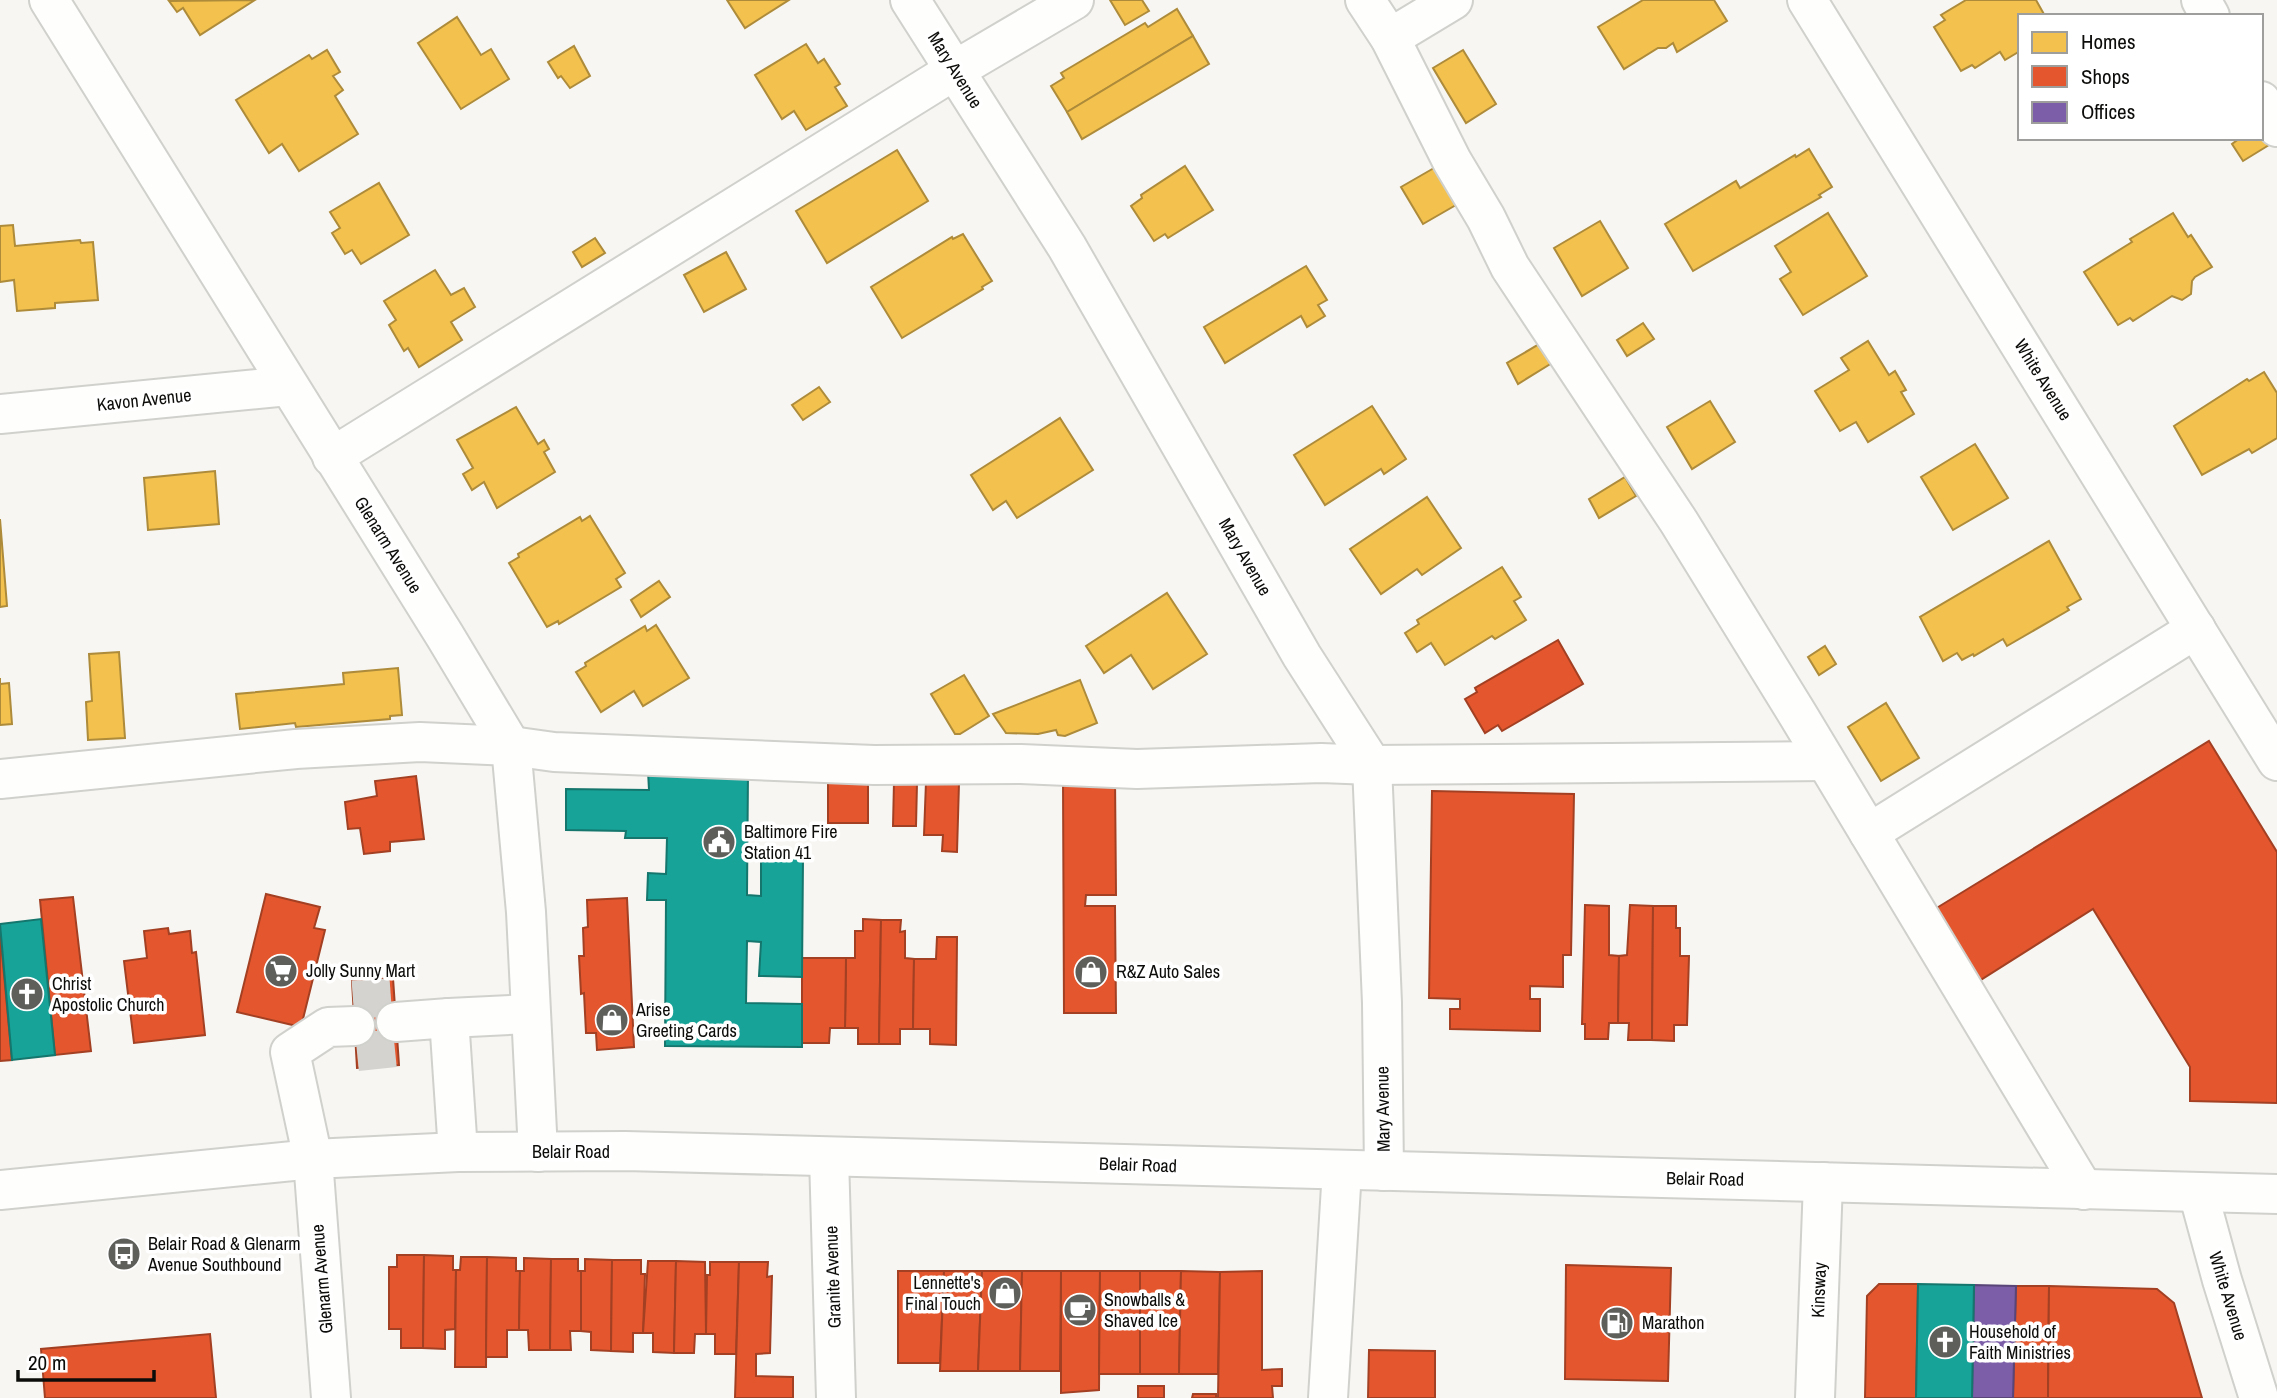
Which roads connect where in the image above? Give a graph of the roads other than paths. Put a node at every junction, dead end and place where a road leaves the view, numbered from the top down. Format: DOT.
graph roads {
  1 [pos="49,0"];
  2 [pos="910,0"];
  3 [pos="1074,0"];
  4 [pos="1365,0"];
  5 [pos="1453,0"];
  6 [pos="1807,0"];
  7 [pos="1390,38"];
  8 [pos="955,70"];
  9 [pos="2263,104"];
  10 [pos="2277,127"];
  11 [pos="288,386"];
  12 [pos="0,414"];
  13 [pos="332,457"];
  14 [pos="2196,629"];
  15 [pos="511,746"];
  16 [pos="1825,761"];
  17 [pos="2277,761"];
  18 [pos="1372,765"];
  19 [pos="0,779"];
  20 [pos="1869,833"];
  21 [pos="529,1014"];
  22 [pos="348,1026"];
  23 [pos="457,1152"];
  24 [pos="538,1152"];
  25 [pos="829,1157"];
  26 [pos="313,1159"];
  27 [pos="1342,1170"];
  28 [pos="1384,1171"];
  29 [pos="1823,1182"];
  30 [pos="0,1190"];
  31 [pos="2084,1190"];
  32 [pos="2198,1192"];
  33 [pos="2277,1194"];
  34 [pos="331,1398"];
  35 [pos="836,1398"];
  36 [pos="1328,1398"];
  37 [pos="1815,1398"];
  38 [pos="2259,1398"];
  1 -- 11 [label="street, Glenarm Avenue"];
  2 -- 8 [label="street, Mary Avenue"];
  3 -- 8 [label="street"];
  4 -- 7 [label="street"];
  5 -- 7 [label="street"];
  6 -- 14 [label="street, White Avenue"];
  7 -- 16 [label="street"];
  8 -- 13 [label="street"];
  8 -- 18 [label="street, Mary Avenue"];
  9 -- 10 [label="street"];
  11 -- 12 [label="street, Kavon Avenue"];
  11 -- 13 [label="street, Glenarm Avenue"];
  13 -- 15 [label="street, Glenarm Avenue"];
  14 -- 17 [label="street, White Avenue"];
  14 -- 20 [label="street"];
  15 -- 18 [label="street"];
  15 -- 19 [label="street"];
  15 -- 21 [label="street, Glenarm Avenue"];
  16 -- 18 [label="street"];
  16 -- 20 [label="street"];
  18 -- 28 [label="street, Mary Avenue"];
  20 -- 31 [label="street"];
  21 -- 23 [label="street"];
  21 -- 24 [label="street, Glenarm Avenue"];
  22 -- 26 [label="street, Glenarm Avenue"];
  23 -- 24 [label="street, Belair Road"];
  23 -- 26 [label="street, Belair Road"];
  24 -- 25 [label="street, Belair Road"];
  25 -- 27 [label="street, Belair Road"];
  25 -- 35 [label="street, Granite Avenue"];
  26 -- 30 [label="street, Belair Road"];
  26 -- 34 [label="street, Glenarm Avenue"];
  27 -- 28 [label="street, Belair Road"];
  27 -- 36 [label="street"];
  28 -- 29 [label="street, Belair Road"];
  29 -- 31 [label="street, Belair Road"];
  29 -- 37 [label="street, Kinsway"];
  31 -- 32 [label="street, Belair Road"];
  32 -- 33 [label="street, Belair Road"];
  32 -- 38 [label="street, White Avenue"];
}
